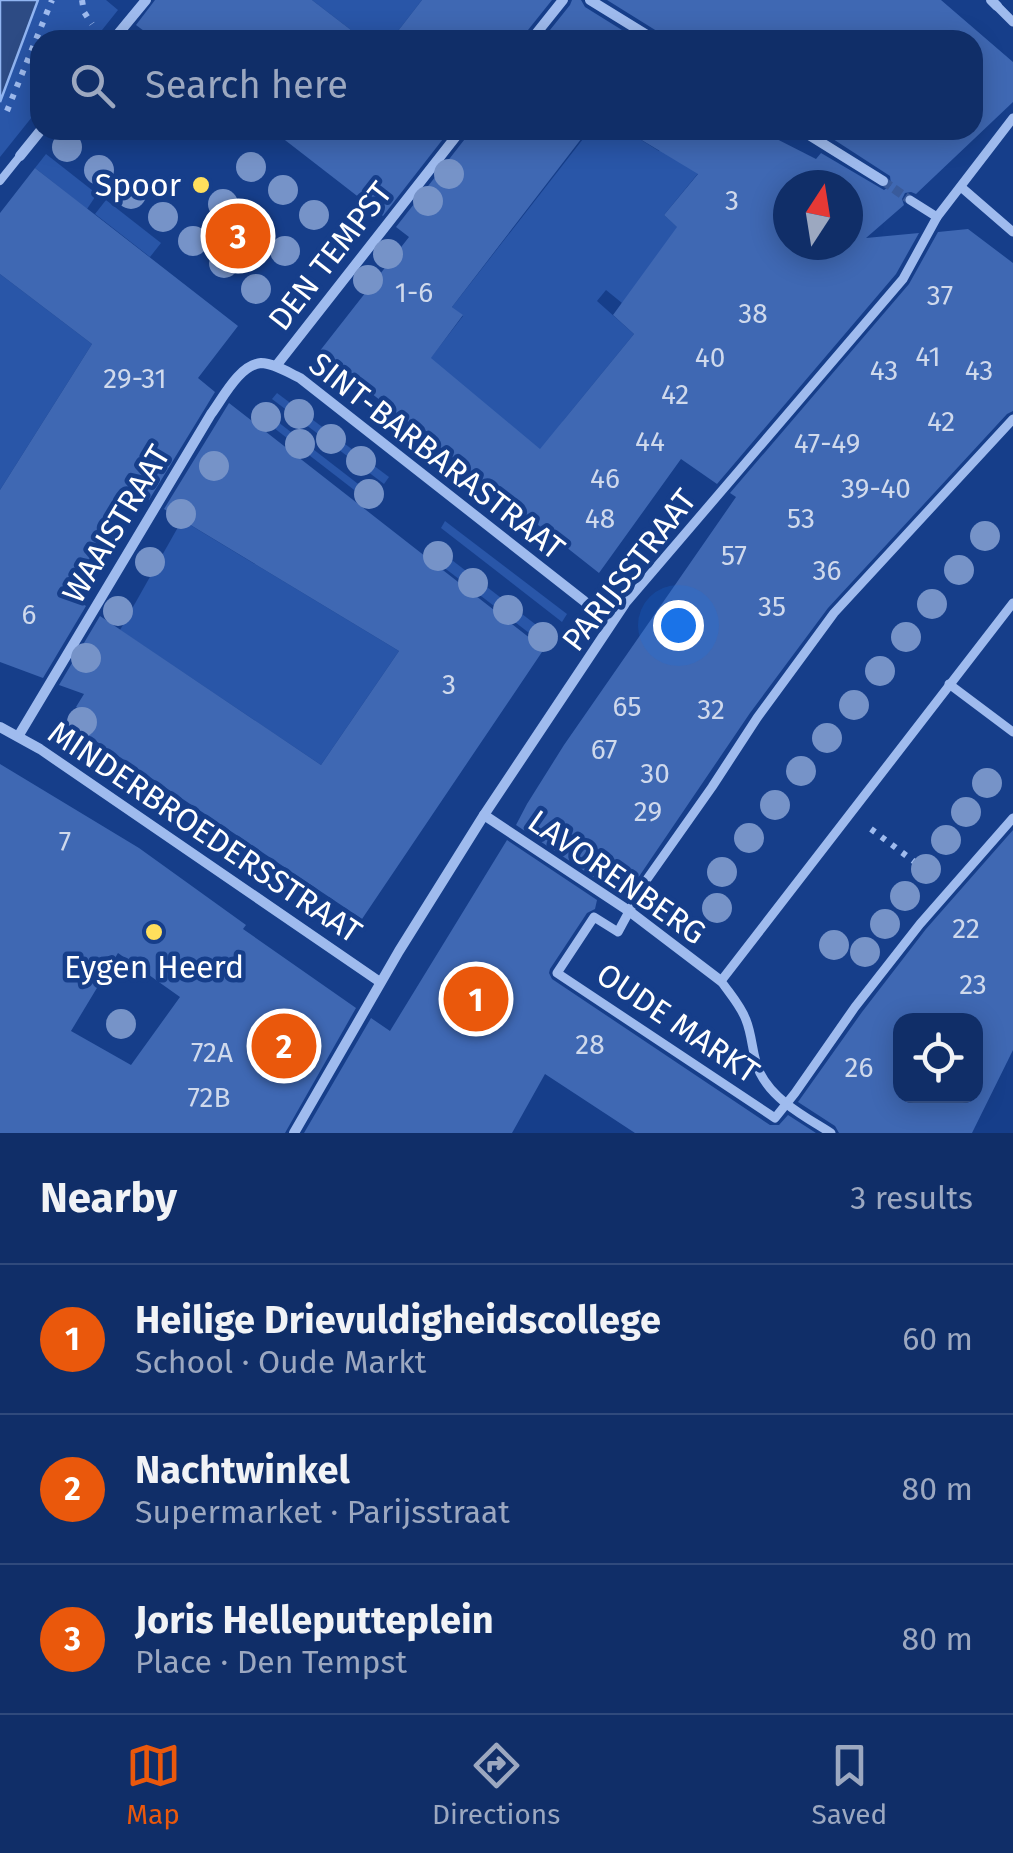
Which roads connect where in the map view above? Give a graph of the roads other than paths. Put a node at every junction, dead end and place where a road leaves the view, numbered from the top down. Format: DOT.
graph roads {
  1 [pos="146,0"];
  2 [pos="563,0"];
  3 [pos="590,0"];
  4 [pos="994,3"];
  5 [pos="1013,22"];
  6 [pos="120,30"];
  7 [pos="540,30"];
  8 [pos="639,30"];
  9 [pos="1013,118"];
  10 [pos="33,140"];
  11 [pos="453,140"];
  12 [pos="818,140"];
  13 [pos="20,156"];
  14 [pos="0,181"];
  15 [pos="883,181"];
  16 [pos="960,187"];
  17 [pos="910,200"];
  18 [pos="937,217"];
  19 [pos="1013,232"];
  20 [pos="276,366"];
  21 [pos="1013,418"];
  22 [pos="1013,603"];
  23 [pos="624,605"];
  24 [pos="608,628"];
  25 [pos="949,684"];
  26 [pos="0,726"];
  27 [pos="1013,732"];
  28 [pos="18,735"];
  29 [pos="484,815"];
  30 [pos="1013,818"];
  31 [pos="630,911"];
  32 [pos="721,981"];
  33 [pos="380,982"];
  34 [pos="787,1104"];
  35 [pos="294,1133"];
  36 [pos="831,1133"];
  1 -- 6 [label="street"];
  2 -- 7 [label="street"];
  3 -- 8 [label="street"];
  4 -- 5 [label="street"];
  9 -- 16 [label="street, PARIJSSTRAAT"];
  10 -- 13 [label="street"];
  11 -- 20 [label="street, DEN TEMPST"];
  12 -- 15 [label="street"];
  13 -- 14 [label="lane"];
  16 -- 18 [label="street, PARIJSSTRAAT"];
  16 -- 19 [label="street"];
  17 -- 18 [label="street"];
  18 -- 23 [label="street, PARIJSSTRAAT"];
  20 -- 24 [label="street, SINT-BARBARASTRAAT"];
  20 -- 28 [label="street, WAAISTRAAT"];
  21 -- 31 [label="street, OUDE MARKT"];
  22 -- 25 [label="street, OUDE MARKT"];
  23 -- 24 [label="street, PARIJSSTRAAT"];
  24 -- 29 [label="street, PARIJSSTRAAT"];
  25 -- 27 [label="street"];
  25 -- 32 [label="street, OUDE MARKT"];
  26 -- 28 [label="street, MINDERBROEDERSSTRAAT"];
  28 -- 33 [label="street, MINDERBROEDERSSTRAAT"];
  29 -- 31 [label="street, LAVORENBERG"];
  29 -- 33 [label="street, PARIJSSTRAAT"];
  30 -- 34 [label="street, OUDE MARKT"];
  31 -- 32 [label="street, LAVORENBERG"];
  31 -- 34 [label="street, OUDE MARKT"];
  32 -- 34 [label="street"];
  33 -- 35 [label="street, PARIJSSTRAAT"];
  34 -- 36 [label="street"];
}
